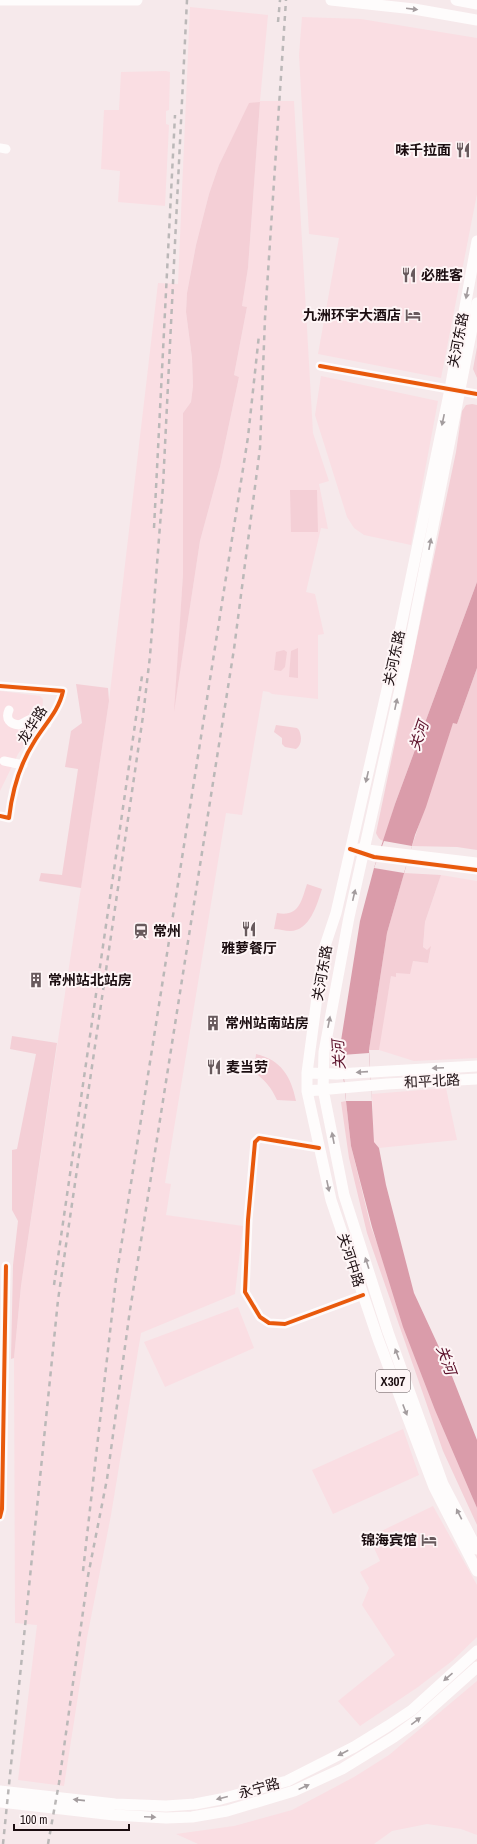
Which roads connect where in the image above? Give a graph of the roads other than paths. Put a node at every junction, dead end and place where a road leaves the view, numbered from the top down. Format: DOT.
graph roads {
  1 [pos="0,0"];
  2 [pos="137,0"];
  3 [pos="331,0"];
  4 [pos="456,0"];
  5 [pos="477,4"];
  6 [pos="477,20"];
  7 [pos="477,241"];
  8 [pos="477,302"];
  9 [pos="321,364"];
  10 [pos="455,387"];
  11 [pos="477,388"];
  12 [pos="477,394"];
  13 [pos="0,686"];
  14 [pos="9,710"];
  15 [pos="47,724"];
  16 [pos="4,761"];
  17 [pos="23,765"];
  18 [pos="5,817"];
  19 [pos="350,849"];
  20 [pos="370,852"];
  21 [pos="419,860"];
  22 [pos="477,862"];
  23 [pos="477,870"];
  24 [pos="477,1066"];
  25 [pos="307,1073"];
  26 [pos="323,1075"];
  27 [pos="477,1079"];
  28 [pos="323,1089"];
  29 [pos="307,1091"];
  30 [pos="320,1148"];
  31 [pos="6,1266"];
  32 [pos="362,1295"];
  33 [pos="0,1517"];
  34 [pos="477,1549"];
  35 [pos="477,1571"];
  36 [pos="477,1651"];
  37 [pos="477,1667"];
  38 [pos="0,1791"];
  39 [pos="0,1802"];
  1 -- 2 [label="main road"];
  3 -- 6 [label="main road, one-way"];
  4 -- 5 [label="main road"];
  7 -- 10 [label="main road, 关河东路, one-way"];
  8 -- 10 [label="main road, 关河东路"];
  9 -- 10 [label="street"];
  10 -- 11 [label="street"];
  10 -- 12 [label="street"];
  10 -- 19 [label="main road, 关河东路, one-way"];
  20 -- 10 [label="main road, 关河东路, one-way"];
  13 -- 15 [label="street, 龙华路"];
  14 -- 15 [label="street"];
  15 -- 17 [label="street, 龙华路"];
  16 -- 17 [label="street"];
  17 -- 18 [label="street, 龙华路"];
  19 -- 20 [label="street"];
  19 -- 25 [label="main road, 关河东路"];
  20 -- 21 [label="street"];
  26 -- 20 [label="main road, 关河东路, one-way"];
  21 -- 22 [label="street"];
  21 -- 23 [label="street"];
  24 -- 26 [label="main road, 和平北路, one-way"];
  25 -- 26 [label="main road, 和平北路"];
  25 -- 29 [label="main road, 关河中路"];
  26 -- 28 [label="main road, 关河中路"];
  27 -- 28 [label="main road, 和平北路"];
  28 -- 29 [label="main road, 和平北路"];
  34 -- 28 [label="main road, 关河中路, one-way"];
  29 -- 30 [label="main road, 关河中路"];
  30 -- 32 [label="main road, 关河中路 / X307, one-way"];
  30 -- 32 [label="street"];
  31 -- 33 [label="street"];
  32 -- 35 [label="main road, 关河中路 / X307, one-way"];
  36 -- 38 [label="main road, 永宁路, one-way"];
  39 -- 37 [label="main road, 永宁路, one-way"];
}
